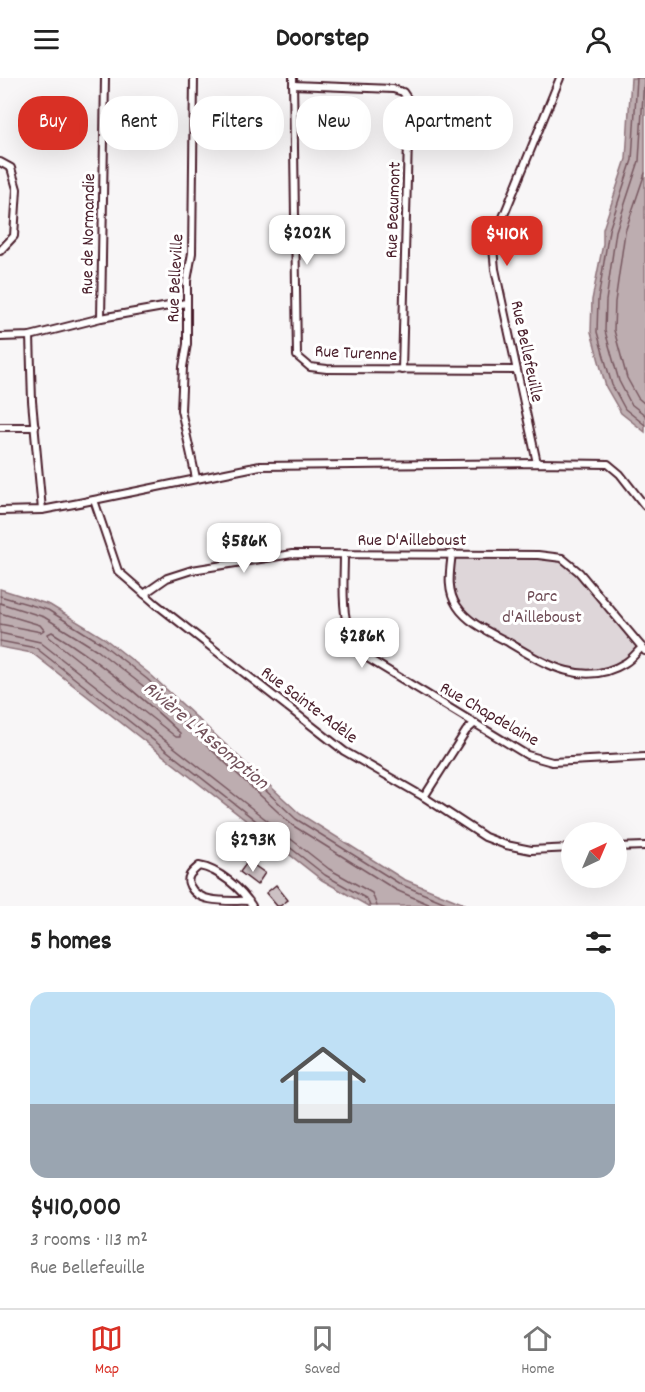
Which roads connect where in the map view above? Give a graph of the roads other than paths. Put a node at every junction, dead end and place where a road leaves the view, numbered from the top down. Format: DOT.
graph roads {
  1 [pos="105,78"];
  2 [pos="194,78"];
  3 [pos="560,78"];
  4 [pos="293,81"];
  5 [pos="0,162"];
  6 [pos="0,251"];
  7 [pos="186,303"];
  8 [pos="101,318"];
  9 [pos="30,336"];
  10 [pos="0,337"];
  11 [pos="402,370"];
  12 [pos="516,370"];
  13 [pos="0,427"];
  14 [pos="35,427"];
  15 [pos="537,463"];
  16 [pos="196,478"];
  17 [pos="94,500"];
  18 [pos="645,506"];
  19 [pos="42,510"];
  20 [pos="0,511"];
  21 [pos="452,552"];
  22 [pos="344,554"];
  23 [pos="144,594"];
  24 [pos="644,649"];
  25 [pos="475,723"];
  26 [pos="645,757"];
  27 [pos="424,797"];
  28 [pos="645,846"];
  29 [pos="627,847"];
  30 [pos="561,849"];
  31 [pos="250,903"];
  1 -- 8 [label="street, Rue de Normandie"];
  2 -- 7 [label="street, Rue Belleville"];
  3 -- 12 [label="street, Rue Bellefeuille"];
  4 -- 11 [label="street, Rue Turenne"];
  4 -- 11 [label="street, Rue Beaumont"];
  5 -- 6 [label="street"];
  7 -- 8 [label="street"];
  7 -- 16 [label="street, Rue Belleville"];
  8 -- 9 [label="street"];
  9 -- 10 [label="street"];
  9 -- 14 [label="street"];
  11 -- 12 [label="street, Rue Turenne"];
  12 -- 15 [label="street, Rue Bellefeuille"];
  13 -- 14 [label="street"];
  14 -- 19 [label="street"];
  15 -- 16 [label="street"];
  15 -- 18 [label="street"];
  16 -- 17 [label="street"];
  17 -- 19 [label="street"];
  17 -- 23 [label="street, Rue Sainte-Adèle"];
  19 -- 20 [label="street"];
  21 -- 22 [label="street, Rue D'Ailleboust"];
  21 -- 24 [label="street, Rue D'Ailleboust"];
  21 -- 24 [label="street"];
  22 -- 23 [label="street, Rue D'Ailleboust"];
  22 -- 25 [label="street, Rue Chapdelaine"];
  23 -- 27 [label="street, Rue Sainte-Adèle"];
  25 -- 26 [label="street, Rue Chapdelaine"];
  25 -- 27 [label="street"];
  27 -- 30 [label="street, Rue Sainte-Adèle"];
  28 -- 29 [label="street"];
  31 -- 31 [label="street"];
}
